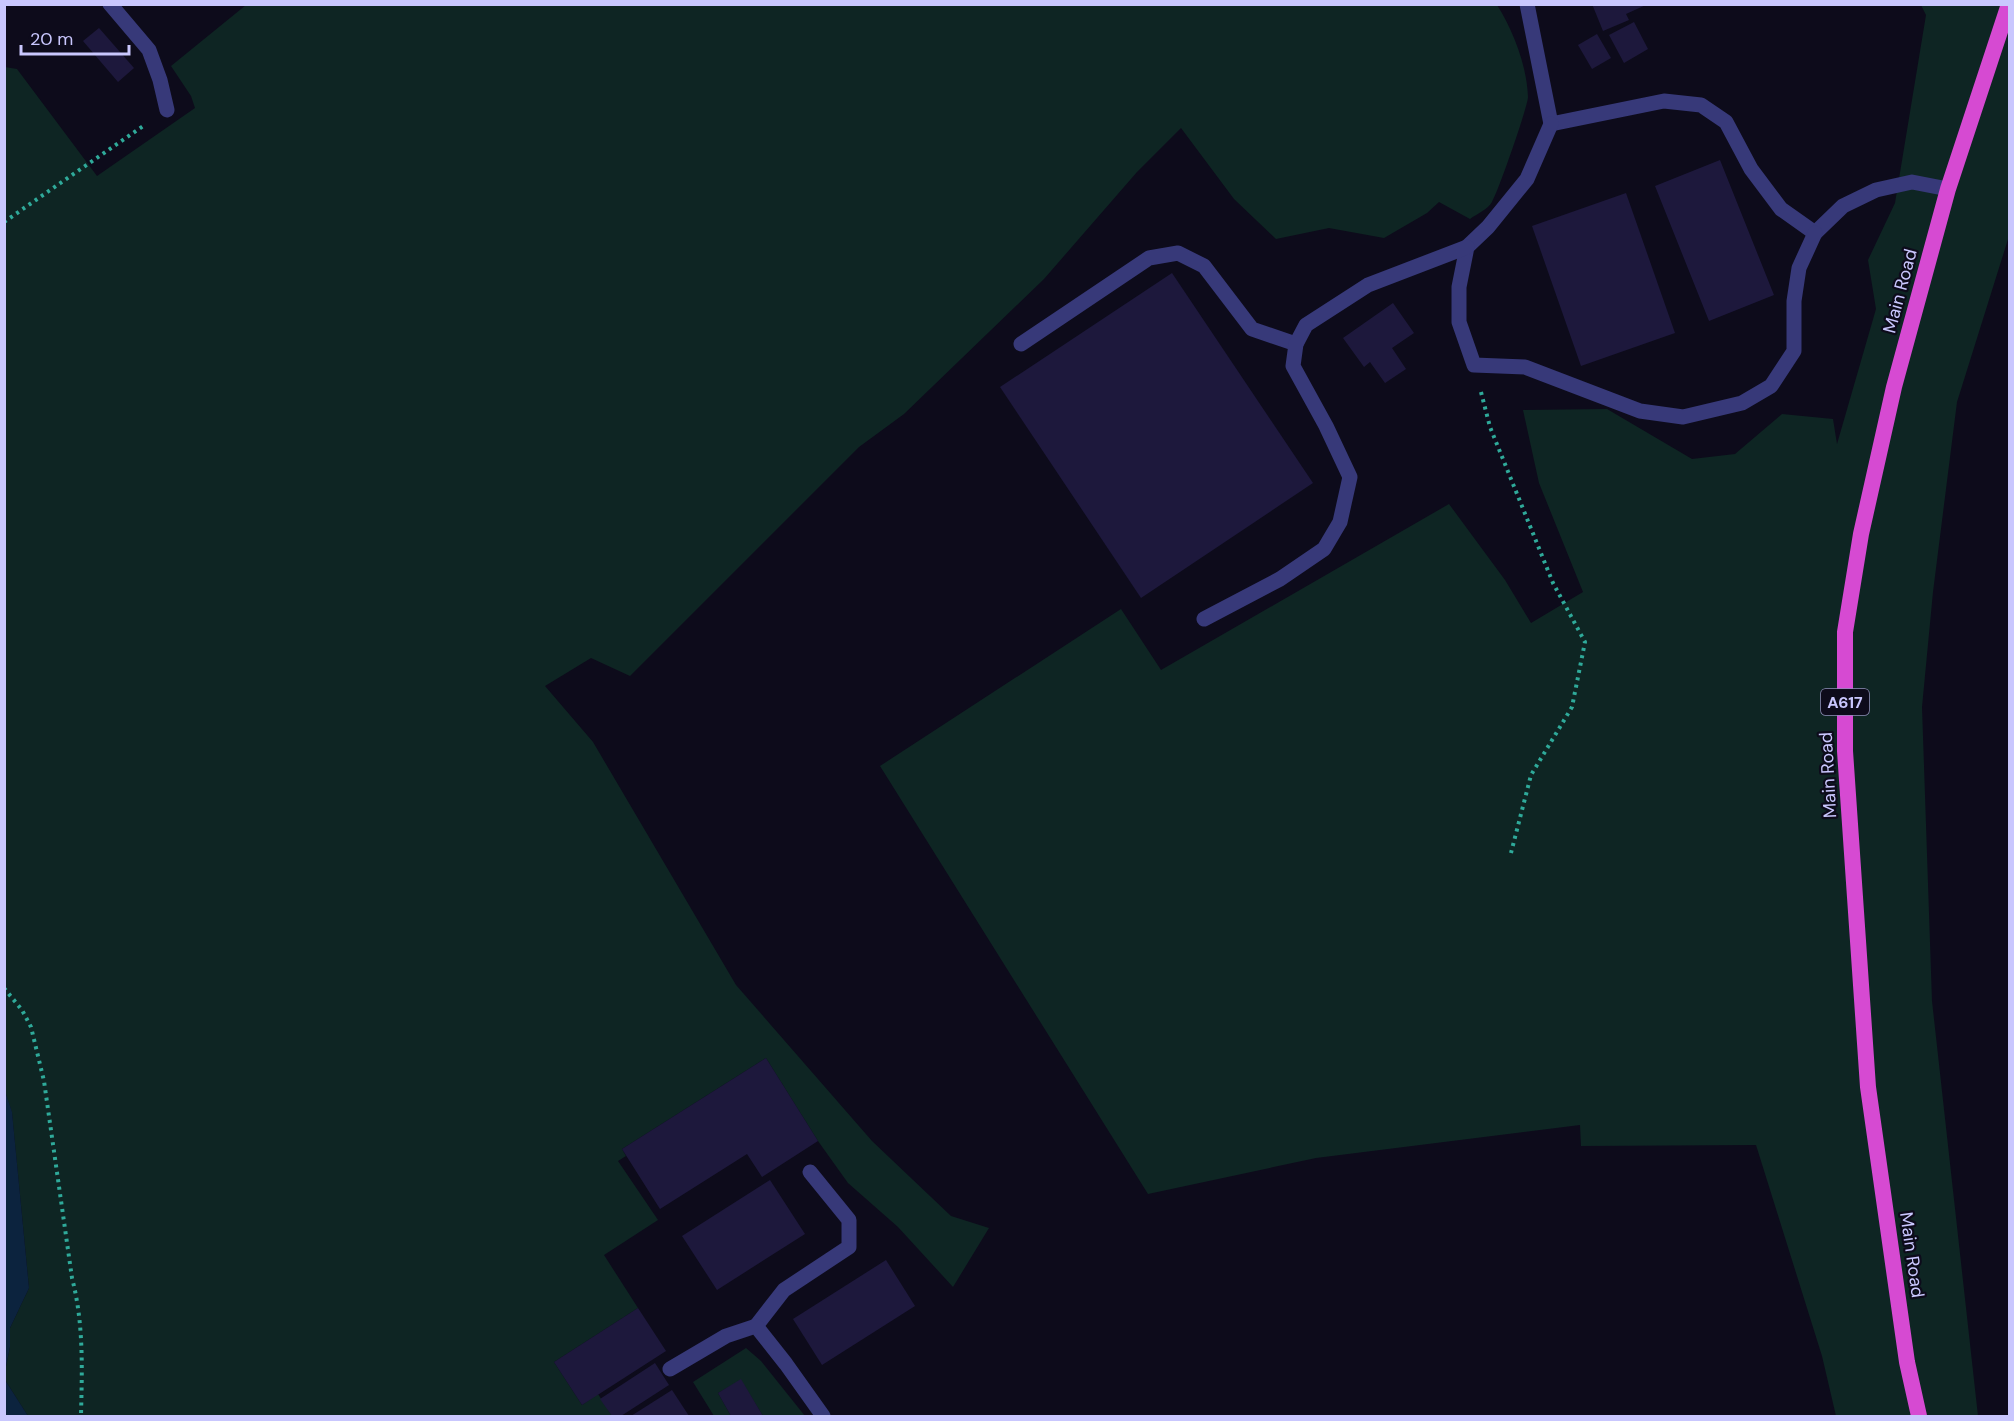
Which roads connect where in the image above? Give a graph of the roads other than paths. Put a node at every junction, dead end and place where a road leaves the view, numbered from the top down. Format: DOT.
graph roads {
  1 [pos="110,4"];
  2 [pos="1527,4"];
  3 [pos="2009,4"];
  4 [pos="167,110"];
  5 [pos="1551,124"];
  6 [pos="1948,189"];
  7 [pos="1815,232"];
  8 [pos="1467,247"];
  9 [pos="1021,344"];
  10 [pos="1296,344"];
  11 [pos="1203,619"];
  12 [pos="810,1172"];
  13 [pos="756,1326"];
  14 [pos="670,1368"];
  15 [pos="823,1416"];
  16 [pos="1919,1416"];
  1 -- 4 [label="lane"];
  2 -- 5 [label="lane"];
  3 -- 6 [label="highway, Main Road / A617"];
  5 -- 7 [label="lane"];
  5 -- 8 [label="lane"];
  6 -- 7 [label="lane"];
  6 -- 16 [label="highway, Main Road / A617"];
  7 -- 8 [label="lane"];
  8 -- 10 [label="lane"];
  9 -- 10 [label="lane"];
  10 -- 11 [label="lane"];
  12 -- 13 [label="lane"];
  13 -- 14 [label="lane"];
  13 -- 15 [label="lane"];
}
